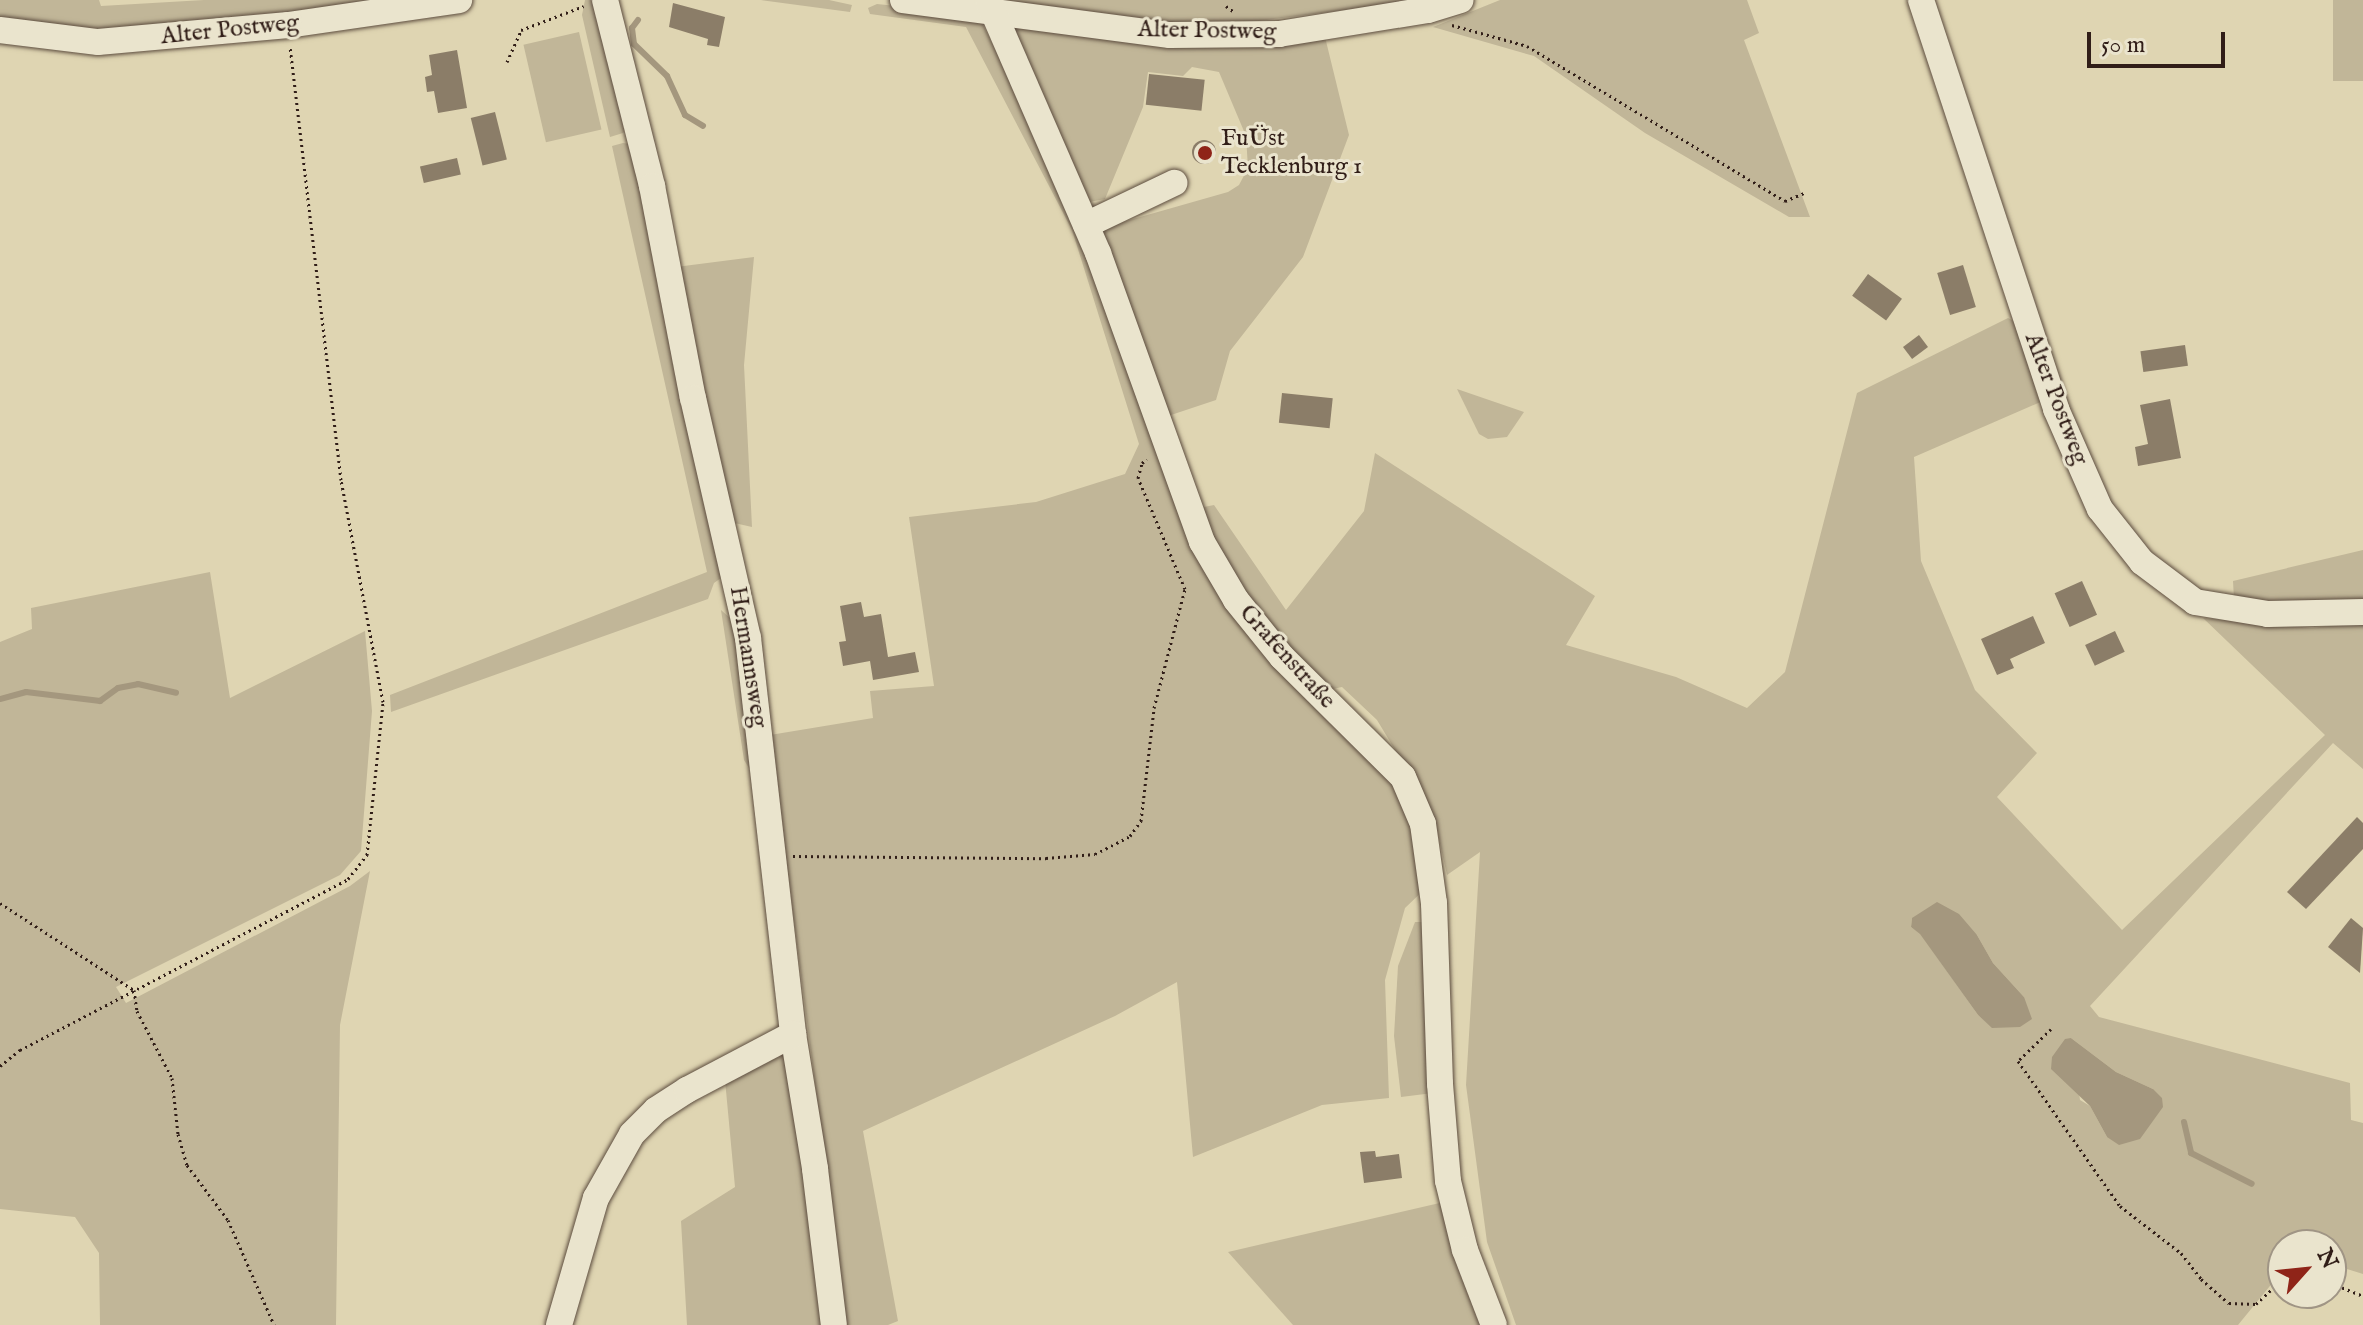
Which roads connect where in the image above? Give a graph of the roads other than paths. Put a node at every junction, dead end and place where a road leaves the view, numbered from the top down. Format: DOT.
graph roads {
  1 [pos="459,0"];
  2 [pos="903,0"];
  3 [pos="1461,0"];
  4 [pos="1921,0"];
  5 [pos="431,2"];
  6 [pos="597,2"];
  7 [pos="990,6"];
  8 [pos="0,30"];
  9 [pos="1174,183"];
  10 [pos="1086,225"];
  11 [pos="2363,612"];
  12 [pos="793,1034"];
  13 [pos="559,1325"];
  14 [pos="834,1325"];
  15 [pos="1494,1325"];
  1 -- 5 [label="street, Alter Postweg"];
  2 -- 7 [label="street, Alter Postweg"];
  3 -- 7 [label="street, Alter Postweg"];
  4 -- 11 [label="street, Alter Postweg"];
  5 -- 8 [label="street, Alter Postweg"];
  6 -- 12 [label="street, Hermannsweg"];
  7 -- 10 [label="street, Grafenstraße"];
  9 -- 10 [label="street"];
  10 -- 15 [label="street, Grafenstraße"];
  12 -- 13 [label="street"];
  12 -- 14 [label="street, Hermannsweg"];
}
